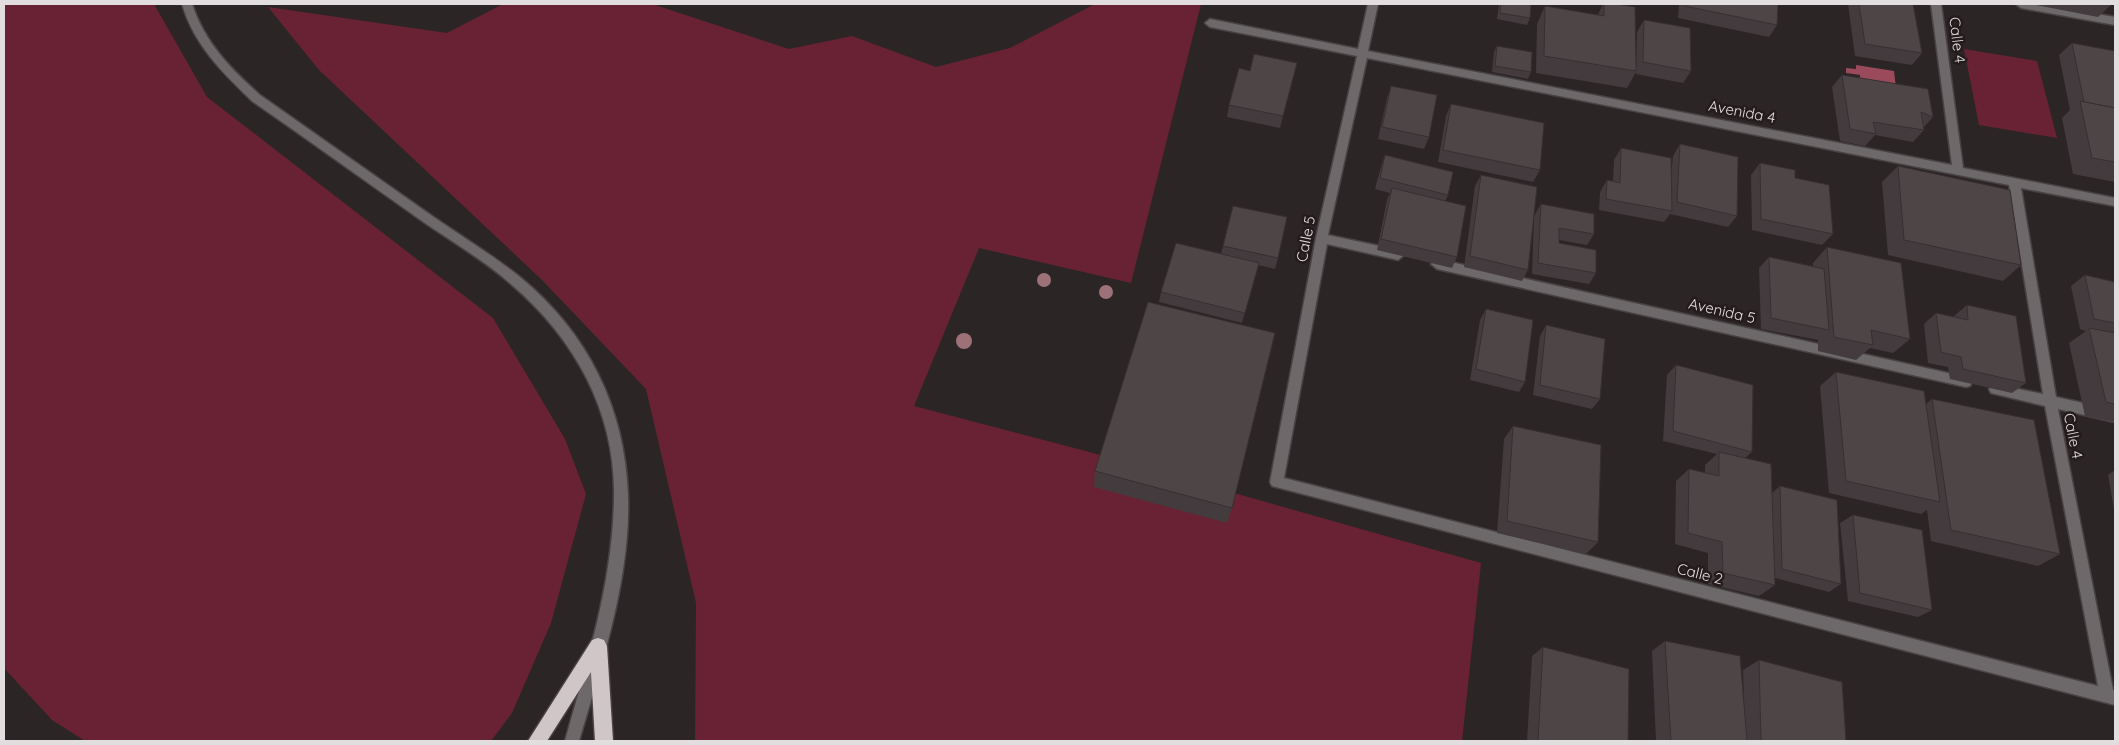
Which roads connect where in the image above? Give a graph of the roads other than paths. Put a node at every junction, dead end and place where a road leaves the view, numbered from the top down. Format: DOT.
graph roads {
  1 [pos="186,4"];
  2 [pos="1373,4"];
  3 [pos="1936,4"];
  4 [pos="2021,4"];
  5 [pos="2115,21"];
  6 [pos="1210,23"];
  7 [pos="1363,52"];
  8 [pos="1958,171"];
  9 [pos="2014,182"];
  10 [pos="2115,202"];
  11 [pos="1322,238"];
  12 [pos="1409,258"];
  13 [pos="1429,262"];
  14 [pos="2050,401"];
  15 [pos="2115,416"];
  16 [pos="1277,482"];
  17 [pos="598,646"];
  18 [pos="2111,696"];
  19 [pos="537,741"];
  20 [pos="572,741"];
  21 [pos="604,741"];
  1 -- 17 [label="street"];
  2 -- 7 [label="street, Calle 5"];
  3 -- 8 [label="street, Calle 4"];
  4 -- 5 [label="street"];
  6 -- 7 [label="street, Avenida 4"];
  7 -- 8 [label="street, Avenida 4"];
  7 -- 11 [label="street, Calle 5"];
  8 -- 9 [label="street, Avenida 4"];
  9 -- 10 [label="street, Avenida 4"];
  9 -- 14 [label="street, Calle 4"];
  11 -- 12 [label="street"];
  11 -- 16 [label="street, Calle 5"];
  13 -- 14 [label="street, Avenida 5"];
  14 -- 15 [label="street, Avenida 5"];
  14 -- 18 [label="street, Calle 4"];
  16 -- 18 [label="street, Calle 2"];
  17 -- 19 [label="highway"];
  17 -- 20 [label="street"];
  17 -- 21 [label="highway"];
}
